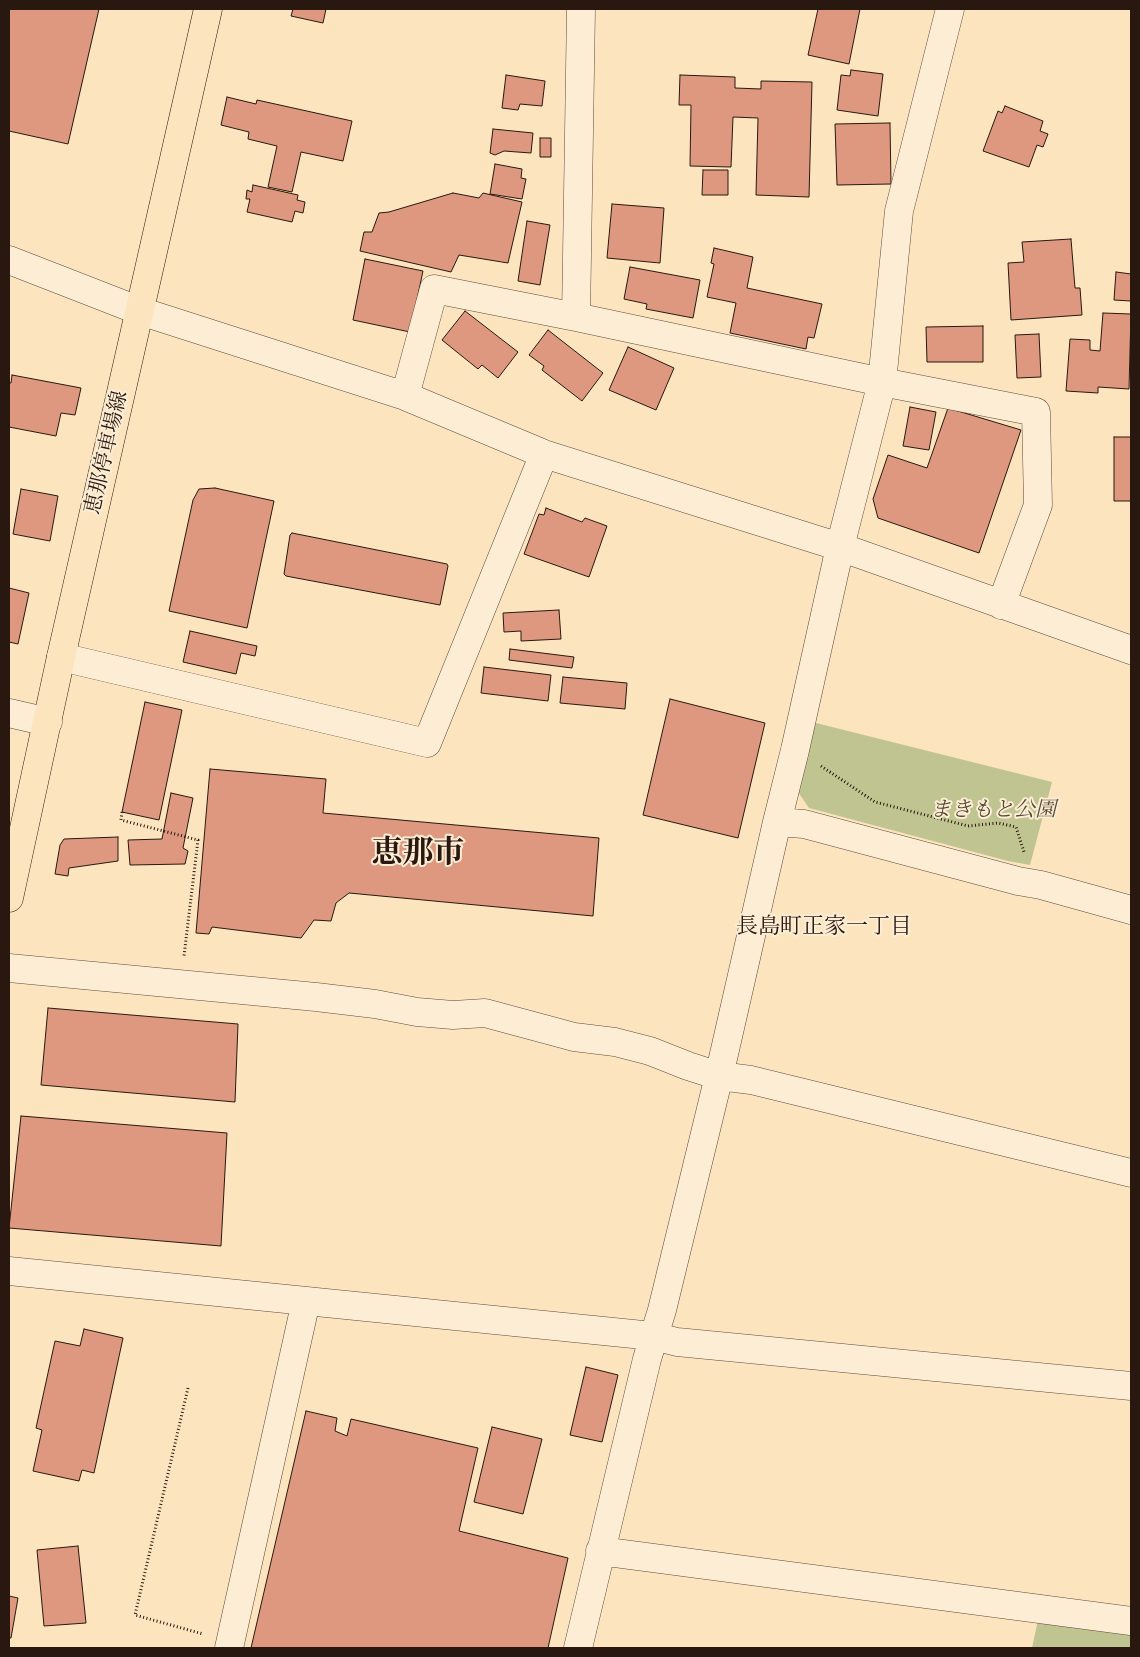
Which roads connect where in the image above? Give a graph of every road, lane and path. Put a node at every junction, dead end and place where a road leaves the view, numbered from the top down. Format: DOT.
graph roads {
  1 [pos="208,9"];
  2 [pos="581,9"];
  3 [pos="950,9"];
  4 [pos="9,260"];
  5 [pos="140,311"];
  6 [pos="576,317"];
  7 [pos="882,382"];
  8 [pos="404,396"];
  9 [pos="544,454"];
  10 [pos="840,547"];
  11 [pos="1000,605"];
  12 [pos="1131,650"];
  13 [pos="61,657"];
  14 [pos="9,713"];
  15 [pos="48,722"];
  16 [pos="795,750"];
  17 [pos="122,812"];
  18 [pos="777,822"];
  19 [pos="1018,881"];
  20 [pos="9,898"];
  21 [pos="1131,910"];
  22 [pos="184,956"];
  23 [pos="9,968"];
  24 [pos="719,1076"];
  25 [pos="1131,1173"];
  26 [pos="9,1271"];
  27 [pos="306,1301"];
  28 [pos="653,1336"];
  29 [pos="1131,1386"];
  30 [pos="188,1388"];
  31 [pos="600,1551"];
  32 [pos="1131,1621"];
  33 [pos="230,1645"];
  34 [pos="578,1648"];
  1 -- 5 [label="main road, 恵那停車場線"];
  2 -- 6 [label="street"];
  3 -- 7 [label="street"];
  4 -- 5 [label="street"];
  5 -- 8 [label="street"];
  5 -- 13 [label="main road, 恵那停車場線"];
  6 -- 7 [label="street"];
  6 -- 8 [label="street"];
  7 -- 10 [label="street"];
  7 -- 11 [label="street"];
  8 -- 9 [label="street"];
  9 -- 10 [label="street"];
  9 -- 13 [label="street"];
  10 -- 11 [label="street"];
  10 -- 16 [label="street"];
  11 -- 12 [label="street"];
  13 -- 15 [label="main road, 恵那停車場線"];
  14 -- 15 [label="street"];
  15 -- 20 [label="main road, 恵那停車場線"];
  16 -- 18 [label="street"];
  16 -- 19 [label="path"];
  17 -- 22 [label="path"];
  18 -- 19 [label="street"];
  18 -- 24 [label="street"];
  19 -- 21 [label="street"];
  23 -- 24 [label="street"];
  24 -- 25 [label="street"];
  24 -- 28 [label="street"];
  26 -- 27 [label="street"];
  27 -- 28 [label="street"];
  27 -- 33 [label="street"];
  28 -- 29 [label="street"];
  28 -- 31 [label="street"];
  30 -- 33 [label="path"];
  31 -- 32 [label="street"];
  31 -- 34 [label="street"];
}
